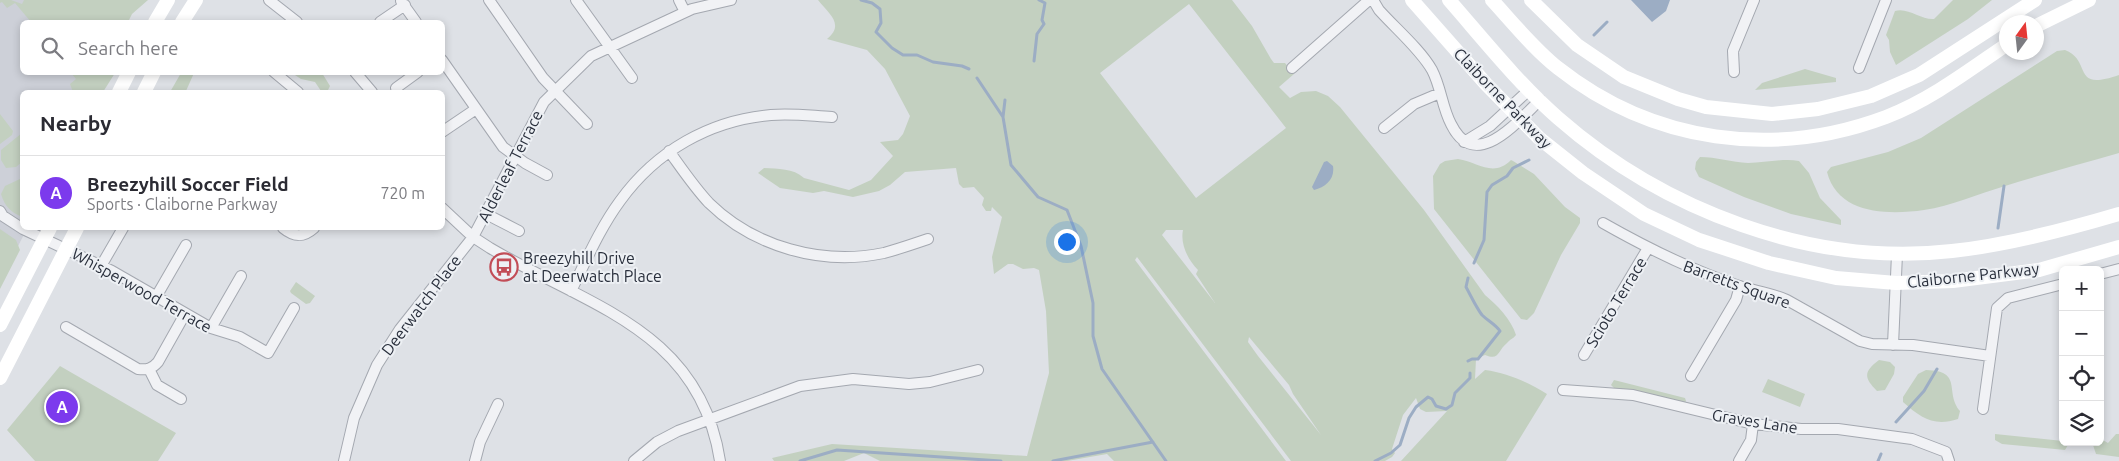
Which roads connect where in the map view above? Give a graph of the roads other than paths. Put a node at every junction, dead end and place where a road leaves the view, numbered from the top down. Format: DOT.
graph roads {
  1 [pos="168,0"];
  2 [pos="196,0"];
  3 [pos="269,0"];
  4 [pos="489,0"];
  5 [pos="576,0"];
  6 [pos="679,0"];
  7 [pos="731,0"];
  8 [pos="1371,0"];
  9 [pos="1412,0"];
  10 [pos="1449,0"];
  11 [pos="1492,0"];
  12 [pos="1531,0"];
  13 [pos="1754,0"];
  14 [pos="1886,0"];
  15 [pos="2035,0"];
  16 [pos="2089,0"];
  17 [pos="403,3"];
  18 [pos="685,12"];
  19 [pos="156,20"];
  20 [pos="183,20"];
  21 [pos="294,20"];
  22 [pos="382,20"];
  23 [pos="415,20"];
  24 [pos="2044,22"];
  25 [pos="609,47"];
  26 [pos="1999,50"];
  27 [pos="445,64"];
  28 [pos="1292,68"];
  29 [pos="1859,68"];
  30 [pos="1734,72"];
  31 [pos="127,75"];
  32 [pos="152,75"];
  33 [pos="278,75"];
  34 [pos="357,75"];
  35 [pos="414,75"];
  36 [pos="632,78"];
  37 [pos="396,88"];
  38 [pos="119,90"];
  39 [pos="145,90"];
  40 [pos="296,90"];
  41 [pos="370,90"];
  42 [pos="555,90"];
  43 [pos="1529,90"];
  44 [pos="1440,94"];
  45 [pos="1540,100"];
  46 [pos="476,109"];
  47 [pos="1515,113"];
  48 [pos="832,117"];
  49 [pos="587,124"];
  50 [pos="1384,128"];
  51 [pos="445,130"];
  52 [pos="669,152"];
  53 [pos="515,156"];
  54 [pos="547,175"];
  55 [pos="0,210"];
  56 [pos="445,211"];
  57 [pos="486,214"];
  58 [pos="2119,214"];
  59 [pos="1604,223"];
  60 [pos="20,224"];
  61 [pos="76,230"];
  62 [pos="122,230"];
  63 [pos="286,230"];
  64 [pos="312,230"];
  65 [pos="519,231"];
  66 [pos="47,233"];
  67 [pos="473,237"];
  68 [pos="928,240"];
  69 [pos="186,245"];
  70 [pos="2119,247"];
  71 [pos="1648,248"];
  72 [pos="66,249"];
  73 [pos="1898,254"];
  74 [pos="101,266"];
  75 [pos="2119,269"];
  76 [pos="2104,273"];
  77 [pos="241,276"];
  78 [pos="1896,283"];
  79 [pos="2059,285"];
  80 [pos="1740,286"];
  81 [pos="571,291"];
  82 [pos="156,297"];
  83 [pos="294,308"];
  84 [pos="186,314"];
  85 [pos="0,325"];
  86 [pos="66,327"];
  87 [pos="211,328"];
  88 [pos="1893,345"];
  89 [pos="1584,355"];
  90 [pos="1990,356"];
  91 [pos="148,369"];
  92 [pos="978,370"];
  93 [pos="1691,376"];
  94 [pos="0,378"];
  95 [pos="1563,390"];
  96 [pos="181,399"];
  97 [pos="498,404"];
  98 [pos="1983,409"];
  99 [pos="710,419"];
  100 [pos="1752,424"];
  101 [pos="1948,457"];
  102 [pos="344,461"];
  103 [pos="475,461"];
  104 [pos="634,461"];
  105 [pos="720,461"];
  106 [pos="1739,461"];
  1 -- 19 [label="main road"];
  2 -- 20 [label="main road"];
  3 -- 21 [label="street"];
  4 -- 42 [label="street"];
  5 -- 25 [label="street"];
  6 -- 18 [label="street"];
  7 -- 18 [label="street, Alderleaf Terrace"];
  8 -- 28 [label="street"];
  8 -- 44 [label="street"];
  9 -- 47 [label="main road, Claiborne Parkway"];
  10 -- 43 [label="main road, Claiborne Parkway"];
  11 -- 26 [label="main road"];
  12 -- 15 [label="main road"];
  13 -- 30 [label="street"];
  14 -- 29 [label="street"];
  16 -- 24 [label="main road"];
  17 -- 22 [label="street"];
  17 -- 23 [label="street"];
  18 -- 25 [label="street, Alderleaf Terrace"];
  25 -- 36 [label="street"];
  25 -- 42 [label="street, Alderleaf Terrace"];
  27 -- 46 [label="street"];
  31 -- 38 [label="main road"];
  32 -- 39 [label="main road"];
  33 -- 40 [label="street"];
  34 -- 41 [label="street"];
  35 -- 37 [label="street"];
  42 -- 49 [label="street"];
  42 -- 53 [label="street, Alderleaf Terrace"];
  43 -- 45 [label="main road, Claiborne Parkway"];
  43 -- 47 [label="street"];
  44 -- 47 [label="street"];
  44 -- 50 [label="street"];
  45 -- 47 [label="street"];
  45 -- 73 [label="main road, Claiborne Parkway"];
  46 -- 51 [label="street"];
  46 -- 53 [label="street"];
  47 -- 78 [label="main road, Claiborne Parkway"];
  48 -- 52 [label="street"];
  52 -- 68 [label="street"];
  52 -- 81 [label="street"];
  53 -- 54 [label="street"];
  53 -- 57 [label="street, Alderleaf Terrace"];
  55 -- 60 [label="street, Whisperwood Terrace"];
  56 -- 67 [label="street"];
  57 -- 65 [label="street"];
  57 -- 67 [label="street, Alderleaf Terrace"];
  58 -- 73 [label="main road, Claiborne Parkway"];
  59 -- 71 [label="street, Barretts Square"];
  61 -- 72 [label="main road"];
  62 -- 74 [label="street"];
  63 -- 64 [label="street"];
  66 -- 72 [label="street, Whisperwood Terrace"];
  66 -- 85 [label="main road"];
  67 -- 81 [label="street"];
  67 -- 102 [label="street, Deerwatch Place"];
  69 -- 82 [label="street"];
  70 -- 78 [label="main road, Claiborne Parkway"];
  71 -- 80 [label="street, Barretts Square"];
  71 -- 89 [label="street, Scioto Terrace"];
  72 -- 74 [label="street, Whisperwood Terrace"];
  72 -- 94 [label="main road"];
  73 -- 78 [label="street"];
  74 -- 82 [label="street, Whisperwood Terrace"];
  75 -- 76 [label="street"];
  77 -- 87 [label="street"];
  78 -- 88 [label="street"];
  79 -- 90 [label="street"];
  80 -- 88 [label="street, Barretts Square"];
  80 -- 93 [label="street"];
  81 -- 99 [label="street"];
  82 -- 84 [label="street, Whisperwood Terrace"];
  83 -- 87 [label="street, Whisperwood Terrace"];
  84 -- 87 [label="street, Whisperwood Terrace"];
  84 -- 91 [label="street"];
  86 -- 91 [label="street"];
  88 -- 90 [label="street, Barretts Square"];
  90 -- 98 [label="street"];
  91 -- 96 [label="street"];
  92 -- 99 [label="street"];
  95 -- 100 [label="street, Graves Lane"];
  97 -- 103 [label="street"];
  99 -- 104 [label="street"];
  99 -- 105 [label="street"];
  100 -- 101 [label="street, Graves Lane"];
  100 -- 106 [label="street"];
}
